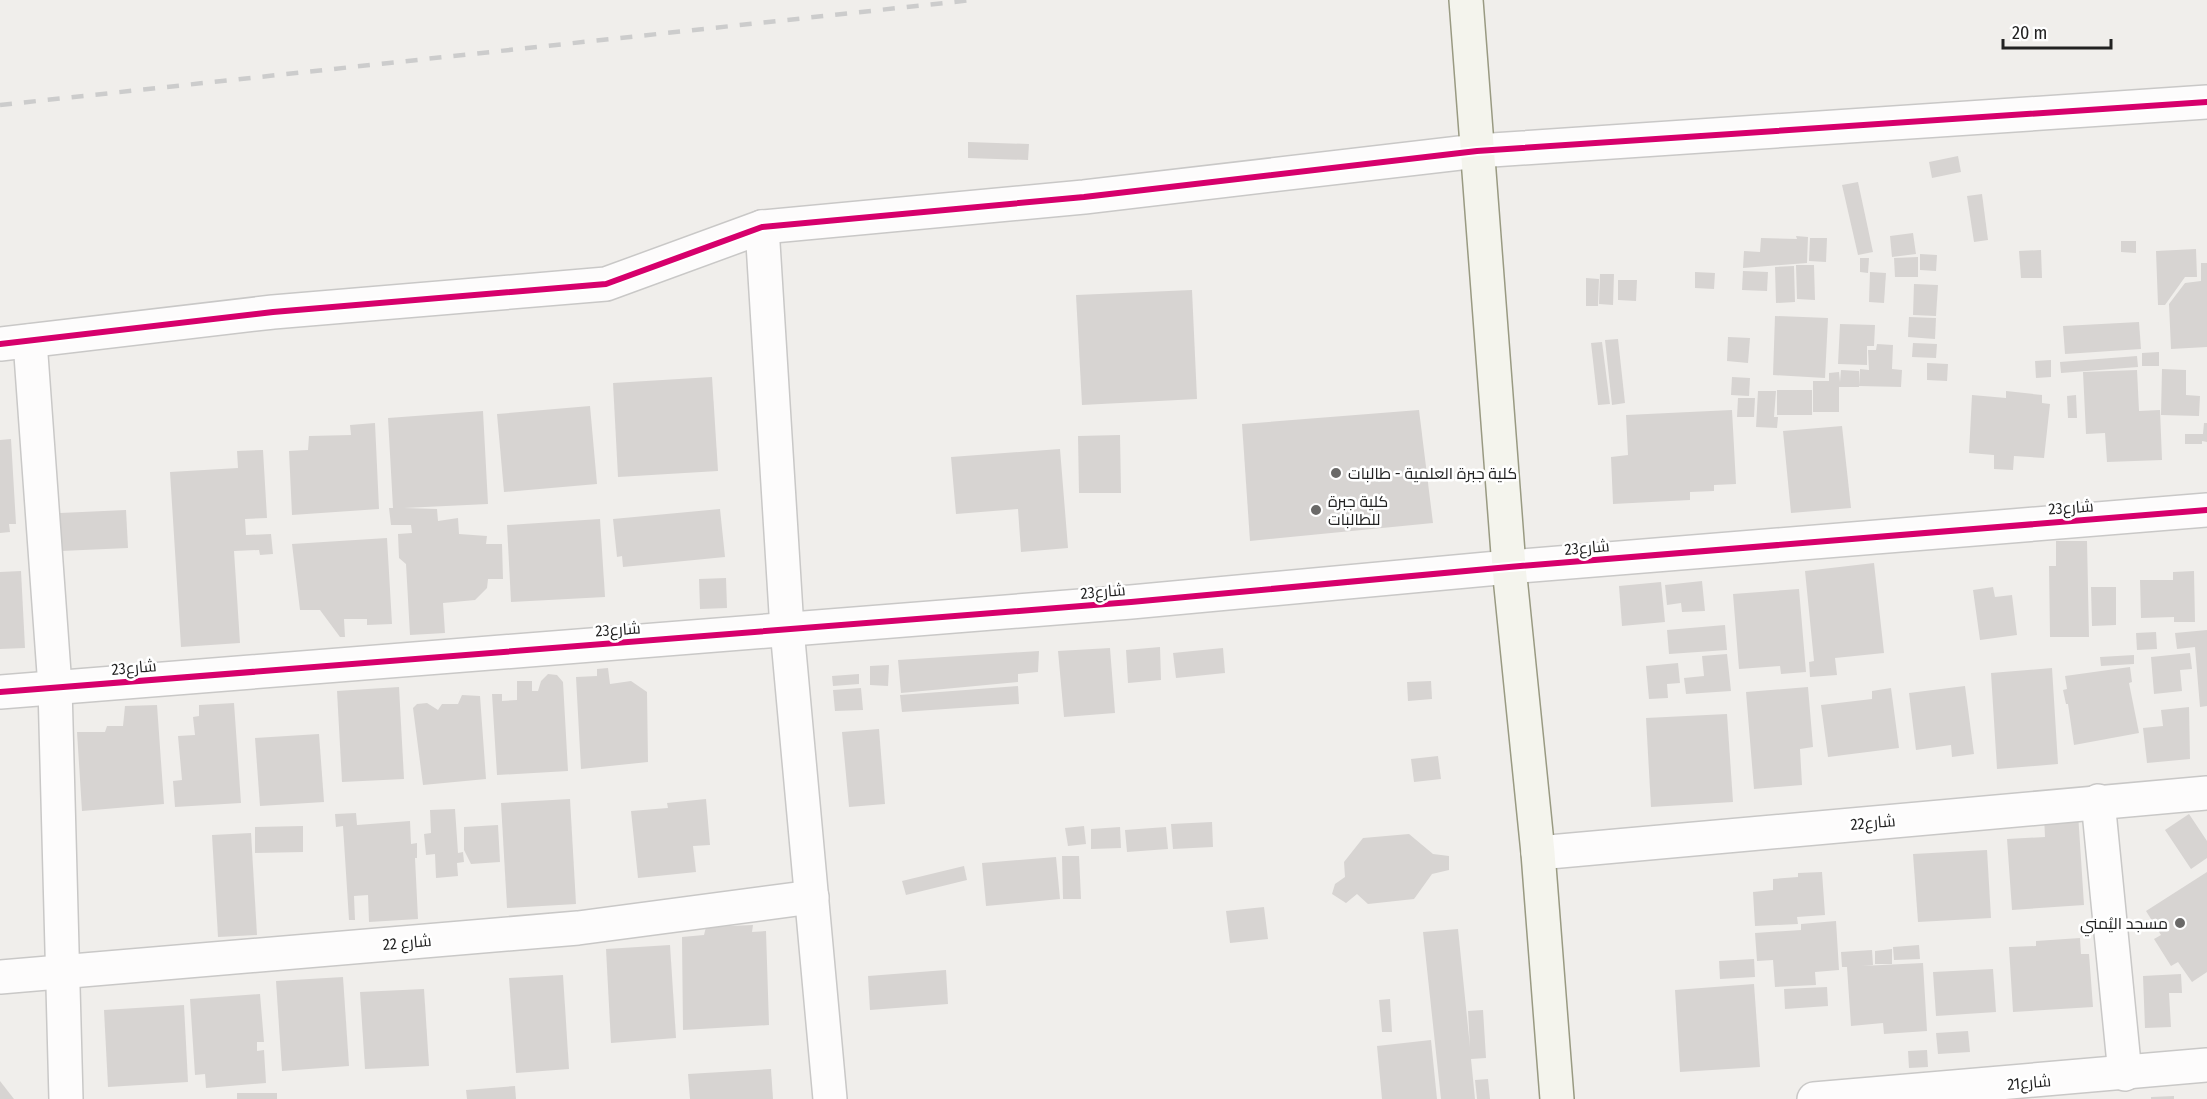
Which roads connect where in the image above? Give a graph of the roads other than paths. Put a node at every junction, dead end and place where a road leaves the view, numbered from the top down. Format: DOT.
graph roads {
  1 [pos="1466,0"];
  2 [pos="2207,102"];
  3 [pos="1477,151"];
  4 [pos="762,226"];
  5 [pos="15,342"];
  6 [pos="2207,510"];
  7 [pos="1509,567"];
  8 [pos="787,629"];
  9 [pos="55,687"];
  10 [pos="0,692"];
  11 [pos="2207,793"];
  12 [pos="2098,801"];
  13 [pos="1538,852"];
  14 [pos="812,897"];
  15 [pos="64,972"];
  16 [pos="0,977"];
  17 [pos="2207,1065"];
  18 [pos="2125,1074"];
  19 [pos="66,1099"];
  20 [pos="830,1099"];
  21 [pos="1557,1099"];
  22 [pos="1814,1099"];
  1 -- 3 [label="street"];
  2 -- 3 [label="street"];
  3 -- 4 [label="street"];
  3 -- 7 [label="street"];
  4 -- 5 [label="street"];
  4 -- 8 [label="street"];
  5 -- 9 [label="street"];
  6 -- 7 [label="street, شارع23"];
  7 -- 8 [label="street, شارع23"];
  7 -- 13 [label="street"];
  8 -- 9 [label="street, شارع23"];
  8 -- 14 [label="street"];
  9 -- 10 [label="street, شارع23"];
  9 -- 15 [label="street"];
  11 -- 12 [label="street, شارع22"];
  12 -- 13 [label="street, شارع22"];
  12 -- 18 [label="street"];
  13 -- 21 [label="street"];
  14 -- 15 [label="street, شارع 22"];
  14 -- 20 [label="street"];
  15 -- 16 [label="street, شارع 22"];
  15 -- 19 [label="street"];
  17 -- 18 [label="street, شارع21"];
  18 -- 22 [label="street, شارع21"];
}
